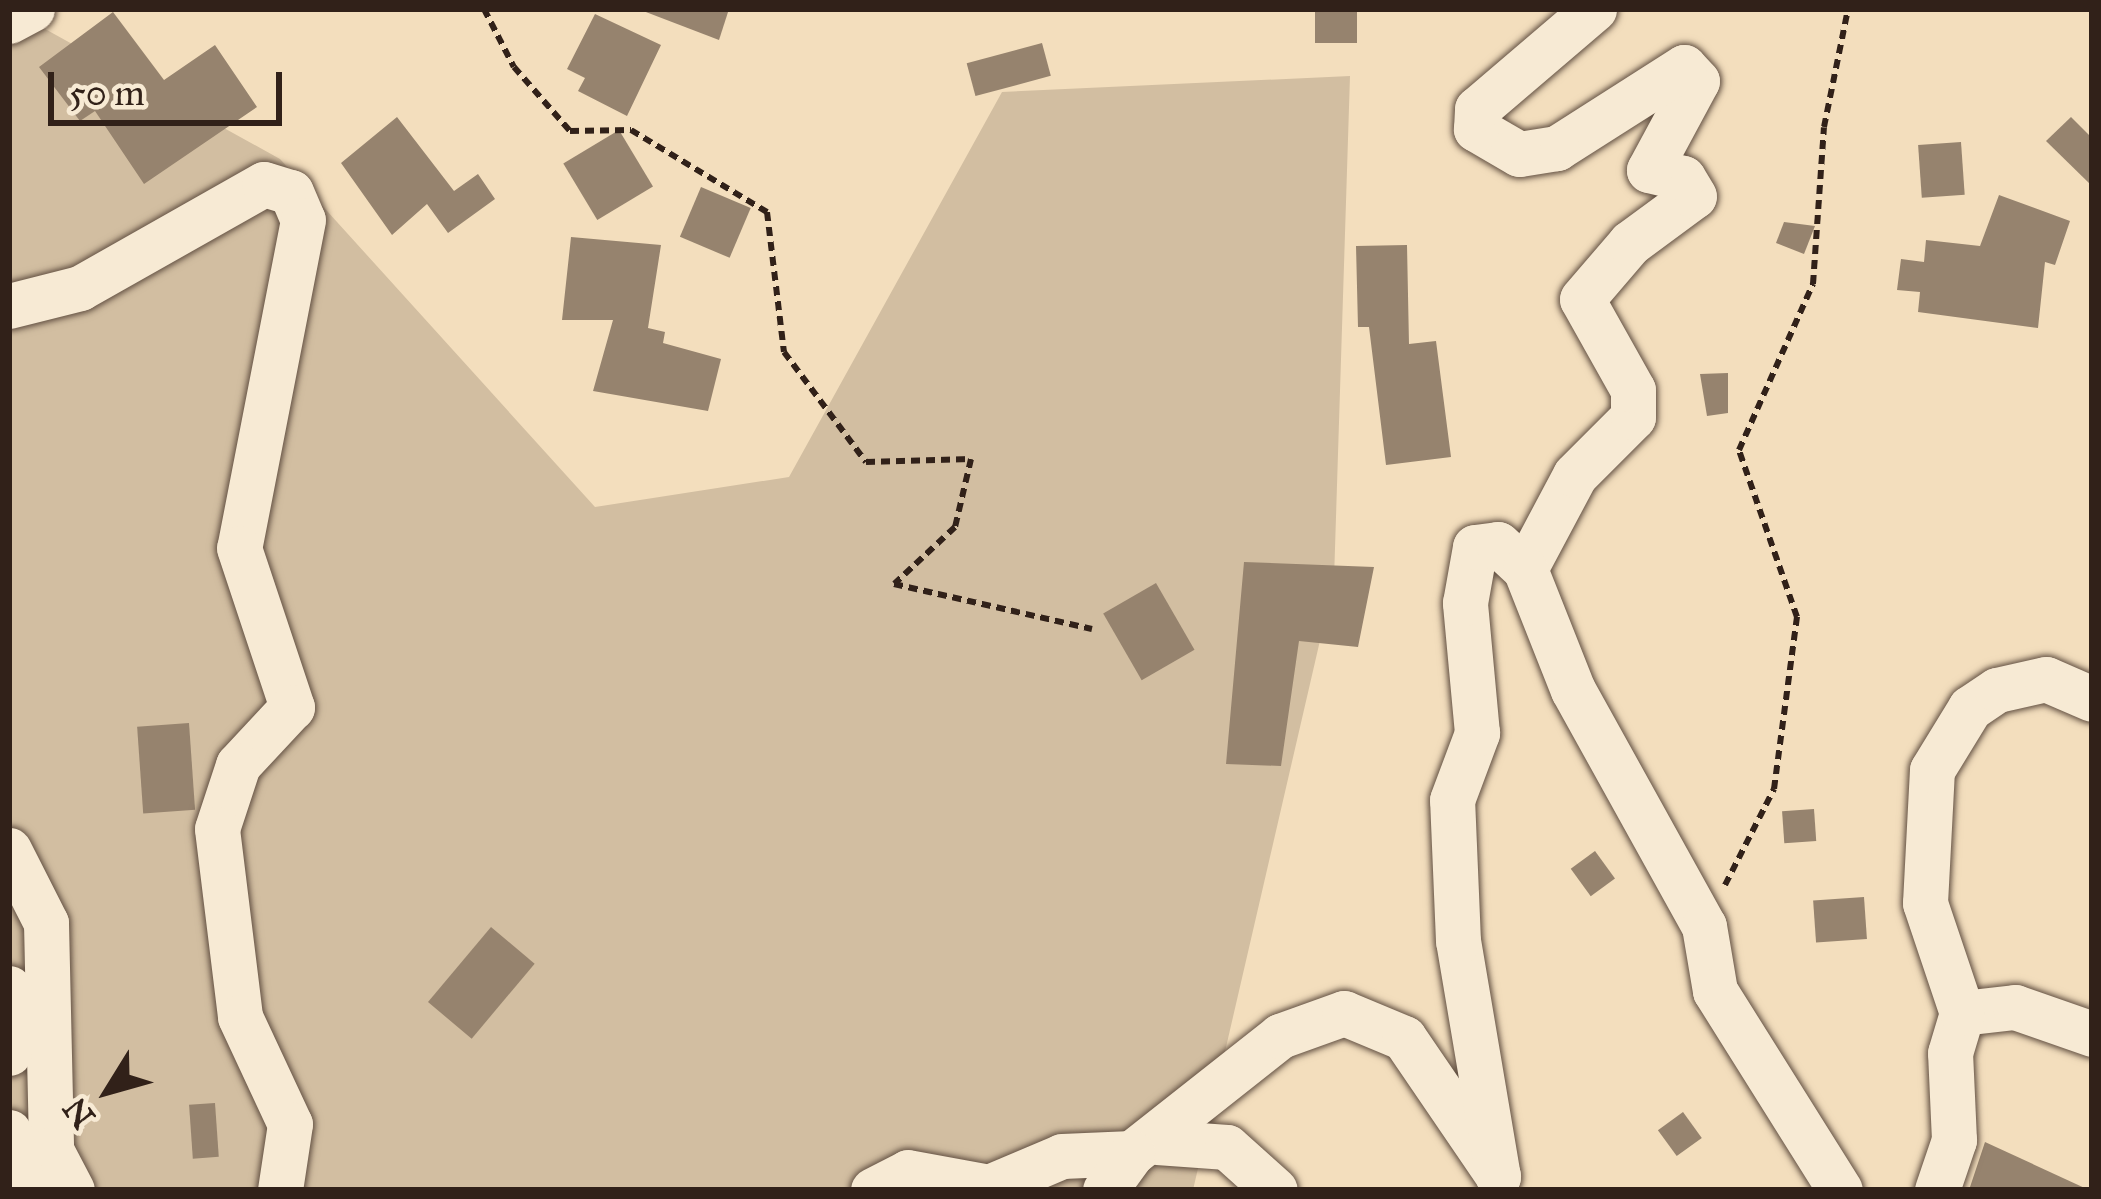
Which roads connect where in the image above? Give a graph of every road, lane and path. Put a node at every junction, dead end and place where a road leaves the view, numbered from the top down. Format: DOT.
graph roads {
  1 [pos="32,9"];
  2 [pos="484,9"];
  3 [pos="1594,9"];
  4 [pos="1848,9"];
  5 [pos="9,21"];
  6 [pos="9,306"];
  7 [pos="1525,568"];
  8 [pos="1092,629"];
  9 [pos="2092,699"];
  10 [pos="9,850"];
  11 [pos="1704,926"];
  12 [pos="9,988"];
  13 [pos="1962,1013"];
  14 [pos="2092,1034"];
  15 [pos="9,1053"];
  16 [pos="9,1132"];
  17 [pos="1144,1148"];
  18 [pos="1501,1184"];
  19 [pos="24,1190"];
  20 [pos="71,1190"];
  21 [pos="280,1190"];
  22 [pos="873,1190"];
  23 [pos="1105,1190"];
  24 [pos="1275,1190"];
  25 [pos="1840,1190"];
  26 [pos="1937,1190"];
  1 -- 5 [label="street"];
  2 -- 8 [label="path"];
  3 -- 7 [label="street"];
  4 -- 11 [label="path"];
  6 -- 21 [label="street"];
  7 -- 11 [label="street"];
  7 -- 18 [label="street"];
  9 -- 13 [label="street"];
  10 -- 20 [label="street"];
  11 -- 25 [label="street"];
  12 -- 15 [label="street"];
  13 -- 14 [label="street"];
  13 -- 26 [label="street"];
  16 -- 19 [label="street"];
  17 -- 18 [label="street"];
  17 -- 22 [label="street"];
  17 -- 23 [label="street"];
  17 -- 24 [label="street"];
}
